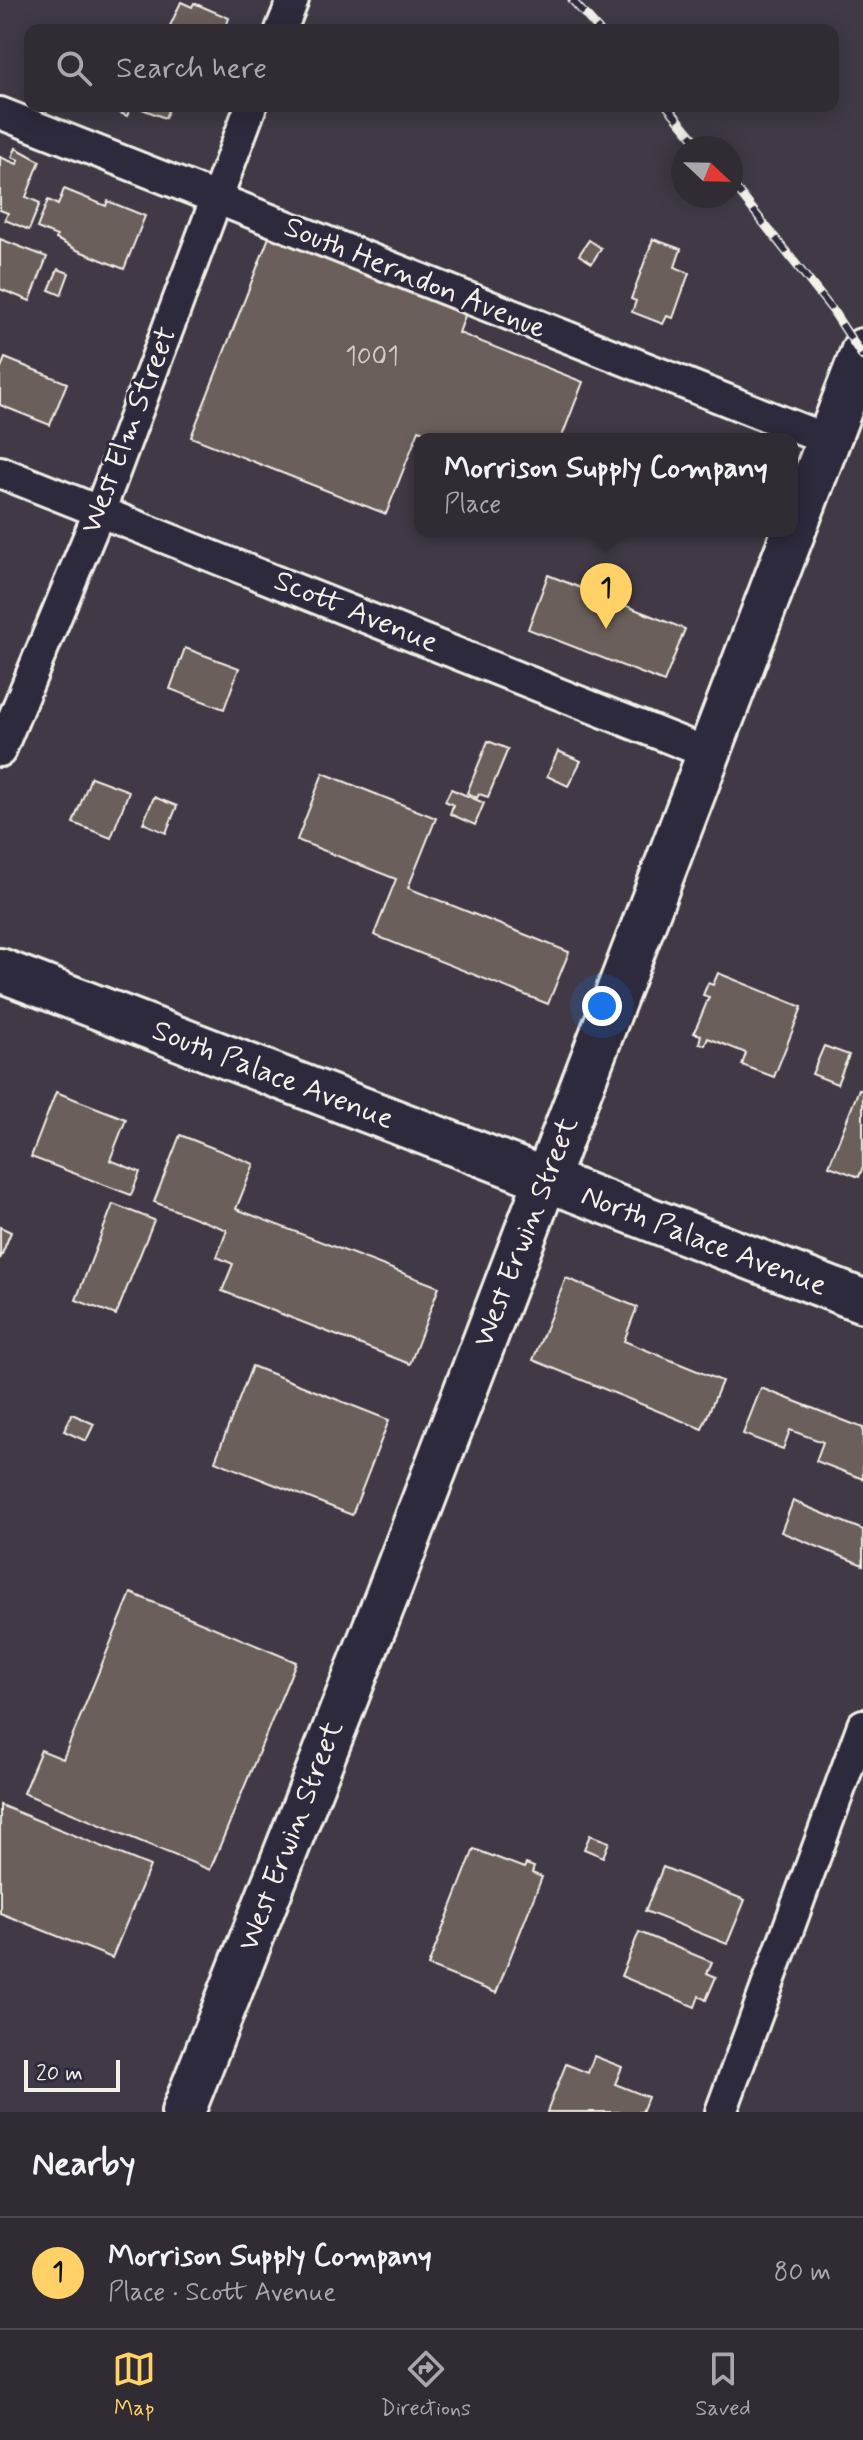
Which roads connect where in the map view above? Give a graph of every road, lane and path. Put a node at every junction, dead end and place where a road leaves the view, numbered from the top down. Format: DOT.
graph roads {
  1 [pos="293,0"];
  2 [pos="283,24"];
  3 [pos="249,112"];
  4 [pos="0,113"];
  5 [pos="215,199"];
  6 [pos="863,350"];
  7 [pos="830,441"];
  8 [pos="0,472"];
  9 [pos="100,510"];
  10 [pos="798,524"];
  11 [pos="793,537"];
  12 [pos="0,751"];
  13 [pos="710,754"];
  14 [pos="0,970"];
  15 [pos="546,1181"];
  16 [pos="863,1301"];
  17 [pos="863,1725"];
  18 [pos="183,2112"];
  19 [pos="721,2112"];
  1 -- 2 [label="street"];
  3 -- 5 [label="street, West Elm Street"];
  4 -- 5 [label="street, South Herndon Avenue"];
  5 -- 7 [label="street, South Herndon Avenue"];
  5 -- 9 [label="street, West Elm Street"];
  6 -- 7 [label="main road, West Erwin Street"];
  7 -- 10 [label="main road, West Erwin Street"];
  8 -- 9 [label="street, Scott Avenue"];
  9 -- 12 [label="street, West Elm Street"];
  9 -- 13 [label="street, Scott Avenue"];
  11 -- 13 [label="main road, West Erwin Street"];
  13 -- 15 [label="main road, West Erwin Street"];
  14 -- 15 [label="main road, South Palace Avenue"];
  15 -- 16 [label="main road, North Palace Avenue"];
  15 -- 18 [label="main road, West Erwin Street"];
  17 -- 19 [label="street"];
}
